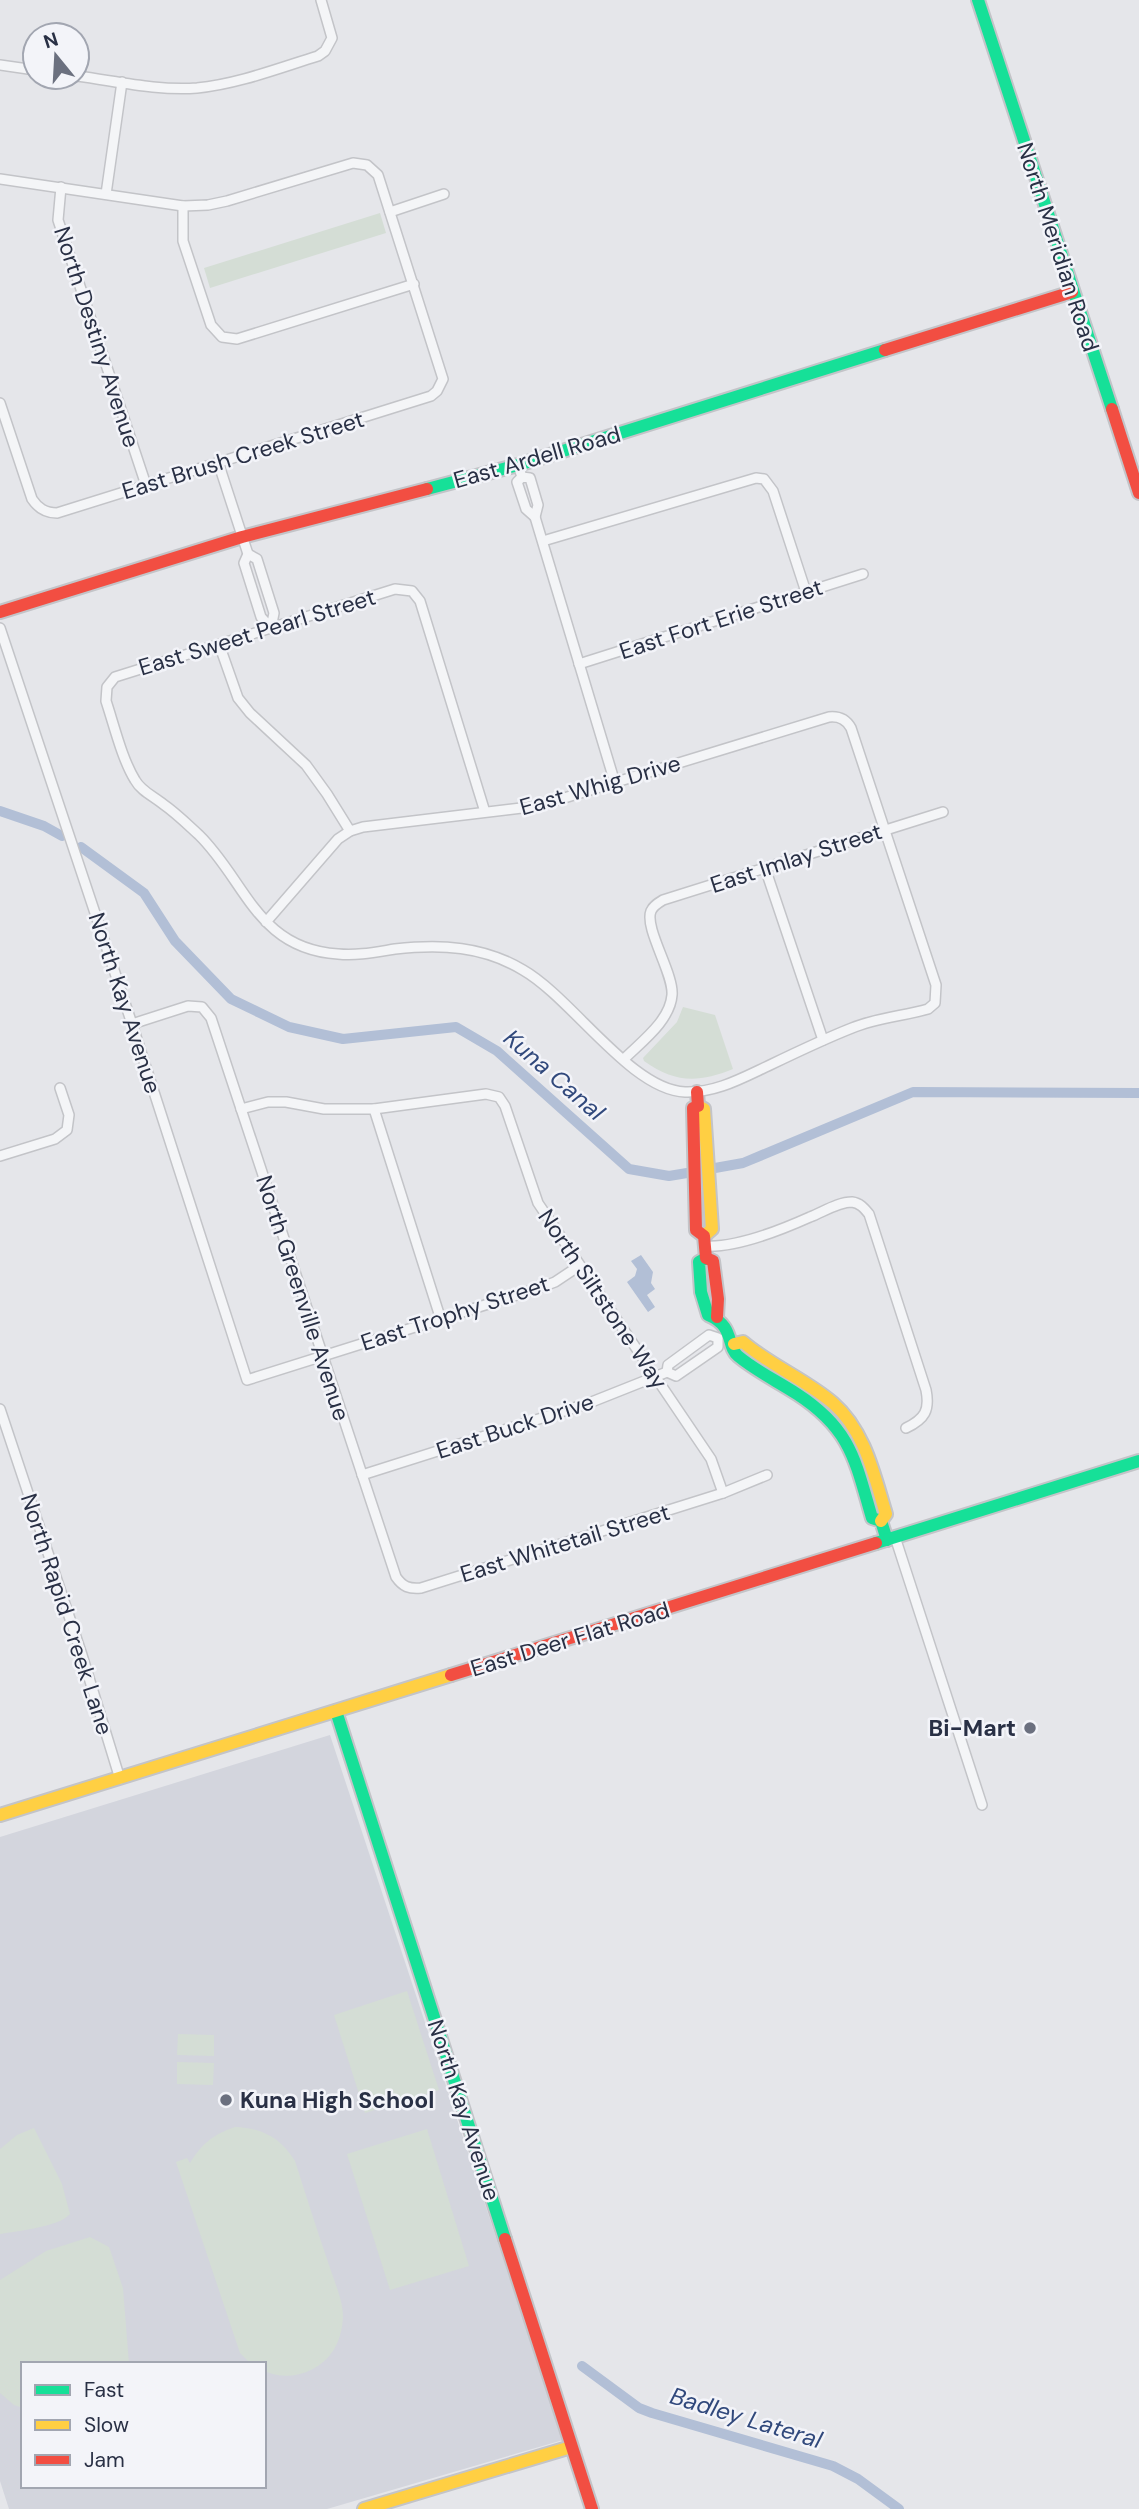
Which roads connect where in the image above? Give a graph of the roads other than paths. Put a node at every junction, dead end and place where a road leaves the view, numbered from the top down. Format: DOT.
graph roads {
  1 [pos="321,0"];
  2 [pos="978,0"];
  3 [pos="0,65"];
  4 [pos="21,68"];
  5 [pos="91,78"];
  6 [pos="122,82"];
  7 [pos="0,179"];
  8 [pos="61,187"];
  9 [pos="106,194"];
  10 [pos="444,194"];
  11 [pos="183,206"];
  12 [pos="390,212"];
  13 [pos="414,284"];
  14 [pos="1072,292"];
  15 [pos="0,403"];
  16 [pos="218,462"];
  17 [pos="520,471"];
  18 [pos="146,485"];
  19 [pos="1139,493"];
  20 [pos="242,537"];
  21 [pos="543,541"];
  22 [pos="248,554"];
  23 [pos="863,574"];
  24 [pos="806,592"];
  25 [pos="0,612"];
  26 [pos="0,628"];
  27 [pos="271,628"];
  28 [pos="219,644"];
  29 [pos="579,664"];
  30 [pos="615,783"];
  31 [pos="485,811"];
  32 [pos="943,812"];
  33 [pos="885,830"];
  34 [pos="350,831"];
  35 [pos="765,868"];
  36 [pos="266,922"];
  37 [pos="132,1024"];
  38 [pos="823,1040"];
  39 [pos="624,1059"];
  40 [pos="60,1088"];
  41 [pos="697,1092"];
  42 [pos="241,1109"];
  43 [pos="374,1109"];
  44 [pos="0,1156"];
  45 [pos="705,1246"];
  46 [pos="579,1266"];
  47 [pos="441,1320"];
  48 [pos="727,1338"];
  49 [pos="323,1356"];
  50 [pos="667,1371"];
  51 [pos="656,1378"];
  52 [pos="247,1380"];
  53 [pos="0,1409"];
  54 [pos="906,1428"];
  55 [pos="1139,1461"];
  56 [pos="362,1475"];
  57 [pos="766,1475"];
  58 [pos="723,1493"];
  59 [pos="891,1538"];
  60 [pos="406,1587"];
  61 [pos="336,1711"];
  62 [pos="120,1779"];
  63 [pos="982,1805"];
  64 [pos="0,1815"];
  65 [pos="571,2446"];
  66 [pos="365,2509"];
  67 [pos="592,2509"];
  1 -- 6 [label="street"];
  2 -- 14 [label="street, North Meridian Road"];
  3 -- 4 [label="street"];
  5 -- 6 [label="street"];
  6 -- 9 [label="street"];
  7 -- 8 [label="street"];
  8 -- 9 [label="street"];
  8 -- 18 [label="street, North Destiny Avenue"];
  9 -- 11 [label="street"];
  10 -- 12 [label="street"];
  11 -- 12 [label="street"];
  11 -- 13 [label="street"];
  12 -- 13 [label="street"];
  13 -- 16 [label="street, East Brush Creek Street"];
  14 -- 17 [label="street, East Ardell Road"];
  14 -- 19 [label="street, North Meridian Road"];
  15 -- 18 [label="street, East Brush Creek Street"];
  16 -- 18 [label="street, East Brush Creek Street"];
  16 -- 20 [label="street"];
  17 -- 20 [label="street, East Ardell Road"];
  17 -- 21 [label="street"];
  20 -- 22 [label="street"];
  20 -- 25 [label="street, East Ardell Road"];
  21 -- 24 [label="street"];
  21 -- 29 [label="street"];
  22 -- 27 [label="street"];
  22 -- 27 [label="street"];
  23 -- 24 [label="street, East Fort Erie Street"];
  24 -- 29 [label="street, East Fort Erie Street"];
  26 -- 37 [label="street, North Kay Avenue"];
  27 -- 28 [label="street, East Sweet Pearl Street"];
  27 -- 31 [label="street, East Sweet Pearl Street"];
  28 -- 34 [label="street"];
  28 -- 36 [label="street, East Sweet Pearl Street"];
  29 -- 30 [label="street"];
  30 -- 31 [label="street, East Whig Drive"];
  30 -- 33 [label="street, East Whig Drive"];
  31 -- 34 [label="street, East Whig Drive"];
  32 -- 33 [label="street, East Imlay Street"];
  33 -- 35 [label="street, East Imlay Street"];
  33 -- 38 [label="street"];
  34 -- 36 [label="street"];
  35 -- 38 [label="street"];
  35 -- 39 [label="street, East Imlay Street"];
  36 -- 39 [label="street"];
  37 -- 42 [label="street, North Greenville Avenue"];
  37 -- 52 [label="street, North Kay Avenue"];
  38 -- 41 [label="street"];
  39 -- 41 [label="street"];
  40 -- 44 [label="street"];
  41 -- 45 [label="street"];
  42 -- 43 [label="street"];
  42 -- 49 [label="street, North Greenville Avenue"];
  43 -- 46 [label="street, North Siltstone Way"];
  43 -- 47 [label="street"];
  45 -- 48 [label="street"];
  45 -- 54 [label="street"];
  46 -- 47 [label="street, East Trophy Street"];
  46 -- 51 [label="street, North Siltstone Way"];
  47 -- 49 [label="street, East Trophy Street"];
  48 -- 50 [label="street, East Buck Drive"];
  48 -- 50 [label="street, East Buck Drive"];
  48 -- 59 [label="street"];
  49 -- 52 [label="street, East Trophy Street"];
  49 -- 56 [label="street, North Greenville Avenue"];
  50 -- 51 [label="street, East Buck Drive"];
  51 -- 56 [label="street, East Buck Drive"];
  51 -- 58 [label="street, North Siltstone Way"];
  53 -- 62 [label="street, North Rapid Creek Lane"];
  55 -- 59 [label="street, East Deer Flat Road"];
  56 -- 60 [label="street, North Greenville Avenue"];
  57 -- 58 [label="street, East Whitetail Street"];
  58 -- 60 [label="street, East Whitetail Street"];
  59 -- 61 [label="street, East Deer Flat Road"];
  59 -- 63 [label="street"];
  61 -- 62 [label="street, East Deer Flat Road"];
  61 -- 65 [label="street, North Kay Avenue"];
  62 -- 64 [label="street, East Deer Flat Road"];
  65 -- 66 [label="street"];
  65 -- 67 [label="street, North Kay Avenue"];
}
